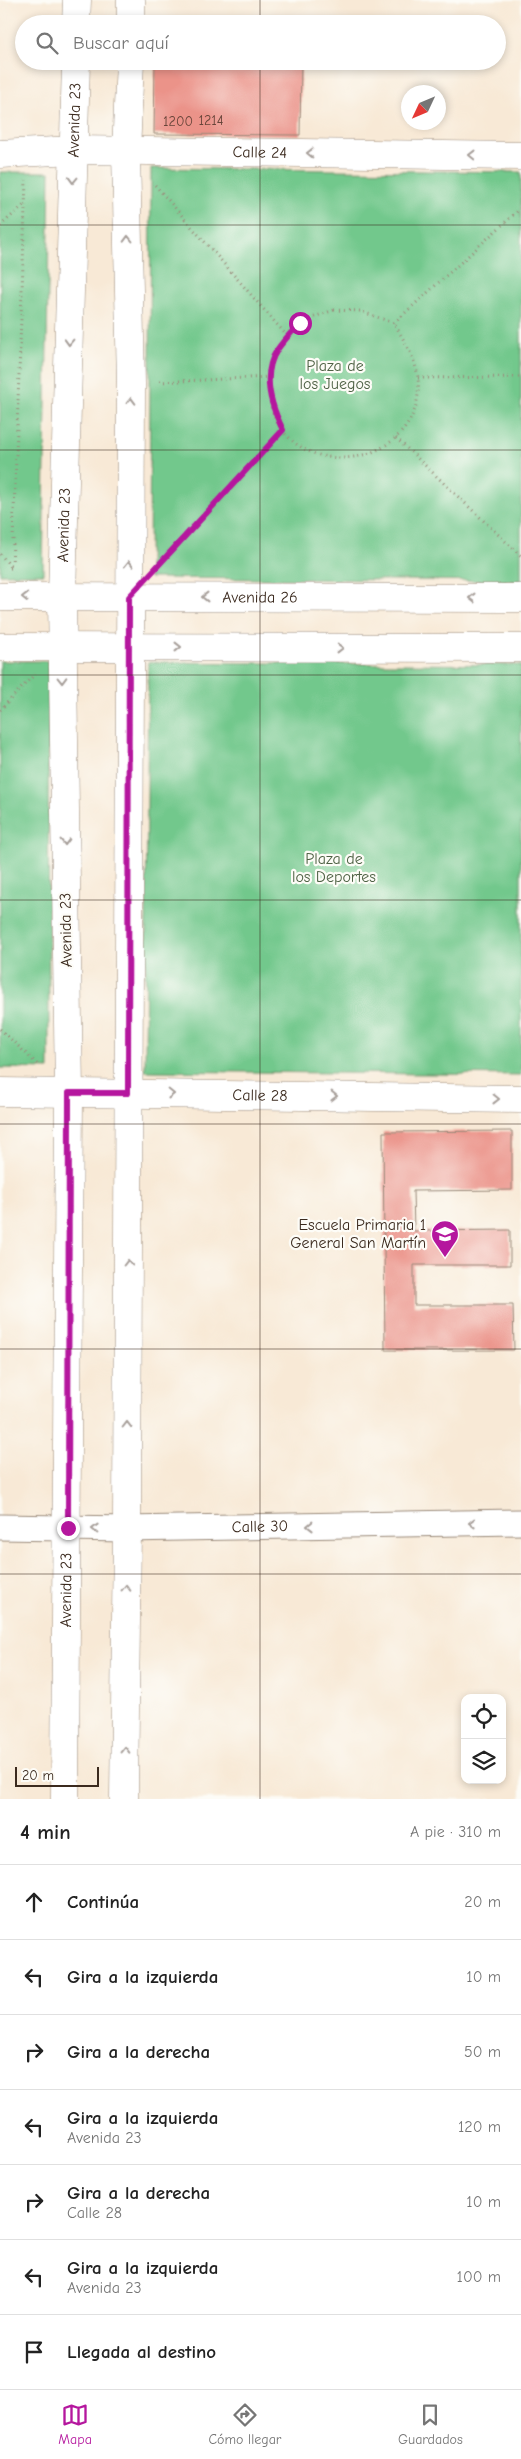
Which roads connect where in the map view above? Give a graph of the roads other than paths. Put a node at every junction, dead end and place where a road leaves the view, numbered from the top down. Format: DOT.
graph roads {
  1 [pos="77,0"];
  2 [pos="131,0"];
  3 [pos="76,15"];
  4 [pos="131,15"];
  5 [pos="76,70"];
  6 [pos="130,70"];
  7 [pos="74,150"];
  8 [pos="126,152"];
  9 [pos="13,154"];
  10 [pos="521,156"];
  11 [pos="0,597"];
  12 [pos="62,597"];
  13 [pos="129,597"];
  14 [pos="521,598"];
  15 [pos="0,647"];
  16 [pos="74,647"];
  17 [pos="129,647"];
  18 [pos="521,648"];
  19 [pos="0,1092"];
  20 [pos="69,1093"];
  21 [pos="128,1093"];
  22 [pos="521,1099"];
  23 [pos="521,1522"];
  24 [pos="0,1527"];
  25 [pos="68,1528"];
  26 [pos="127,1529"];
  27 [pos="65,1799"];
  28 [pos="124,1799"];
  1 -- 3 [label="main road"];
  2 -- 4 [label="main road"];
  5 -- 7 [label="main road, Avenida 23"];
  6 -- 8 [label="main road"];
  7 -- 8 [label="main road, Calle 24"];
  7 -- 9 [label="main road, Calle 24"];
  7 -- 12 [label="main road, Avenida 23, one-way"];
  10 -- 8 [label="main road, Calle 24, one-way"];
  13 -- 8 [label="main road, one-way"];
  12 -- 11 [label="main road, Avenida 26, one-way"];
  12 -- 13 [label="main road, Avenida 26"];
  12 -- 16 [label="main road, Avenida 23"];
  14 -- 13 [label="main road, Avenida 26, one-way"];
  13 -- 17 [label="main road"];
  15 -- 16 [label="main road"];
  16 -- 17 [label="main road"];
  16 -- 20 [label="main road, Avenida 23, one-way"];
  17 -- 18 [label="main road, one-way"];
  17 -- 21 [label="main road"];
  19 -- 20 [label="main road, Calle 28"];
  20 -- 21 [label="main road, Calle 28"];
  20 -- 25 [label="main road, Avenida 23"];
  21 -- 22 [label="main road, Calle 28, one-way"];
  26 -- 21 [label="main road, one-way"];
  23 -- 26 [label="street, Calle 30, one-way"];
  24 -- 25 [label="street, Calle 30"];
  26 -- 25 [label="street, Calle 30, one-way"];
  25 -- 27 [label="main road, Avenida 23"];
  28 -- 26 [label="main road, one-way"];
}
